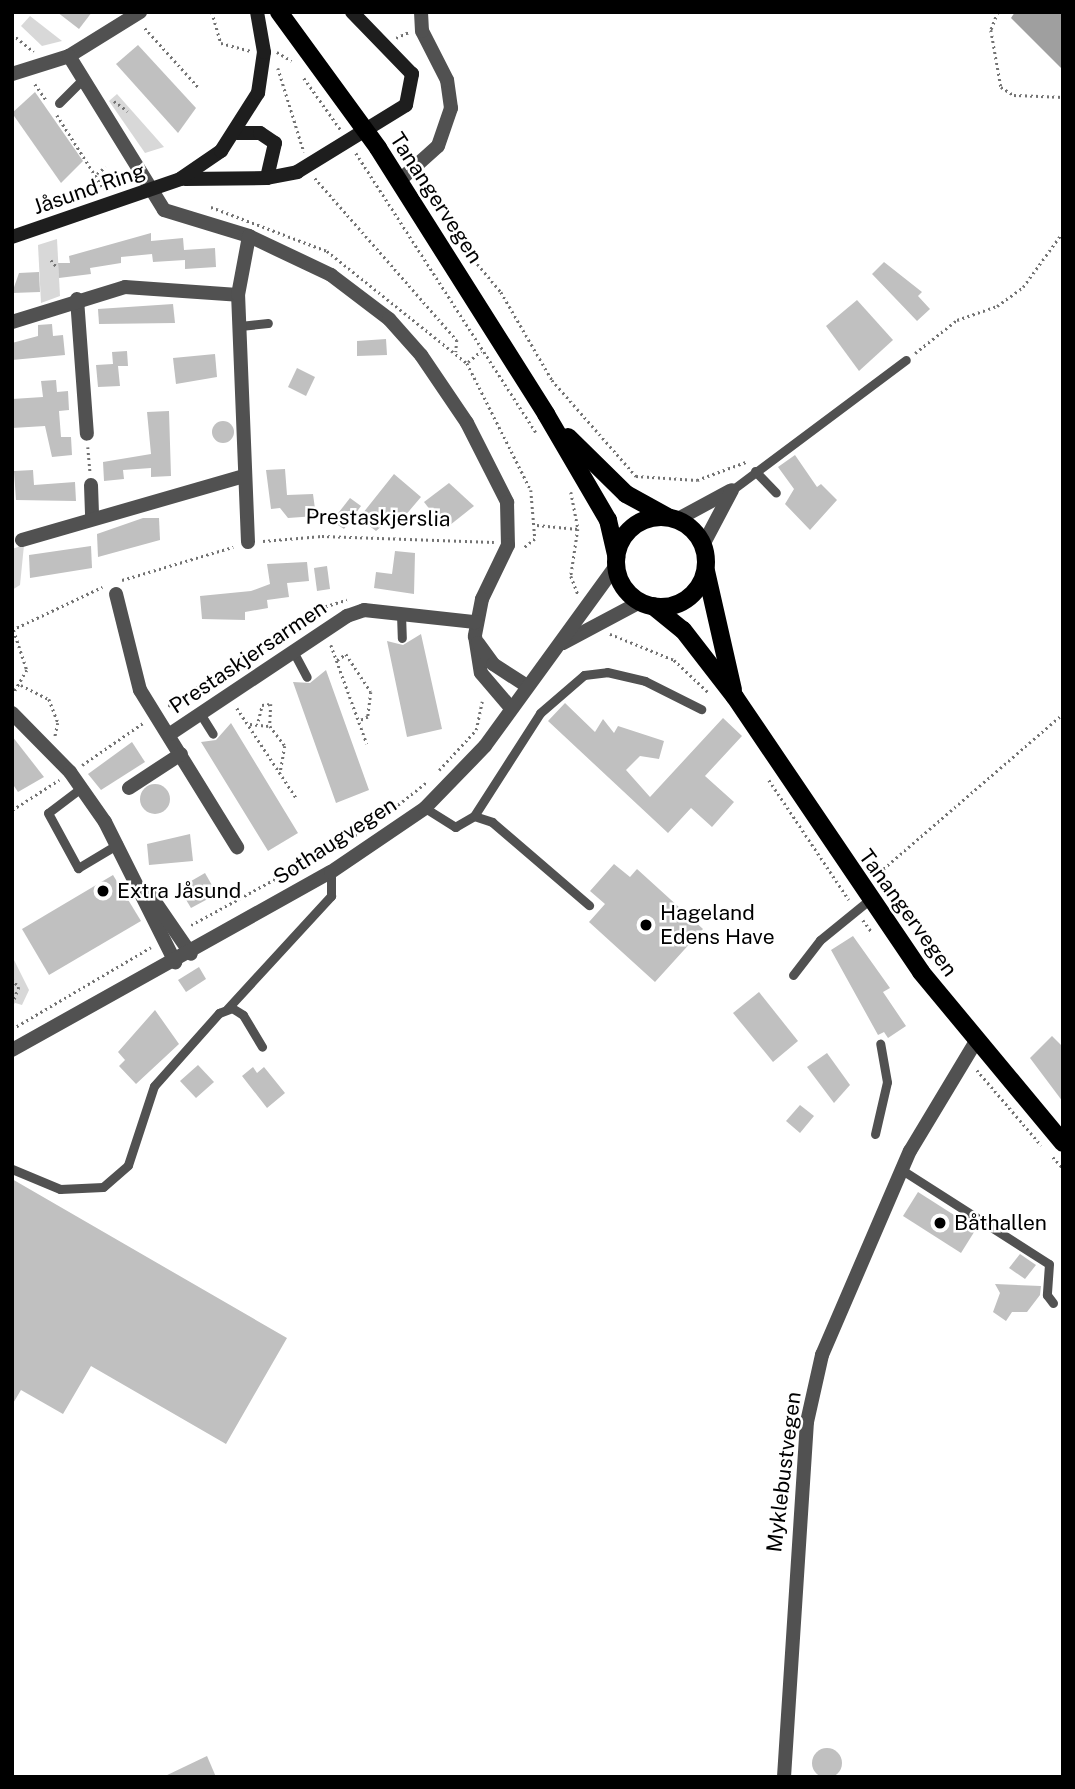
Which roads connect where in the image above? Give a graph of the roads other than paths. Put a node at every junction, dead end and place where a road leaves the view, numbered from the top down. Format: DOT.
graph roads {
  1 [pos="257,12"];
  2 [pos="279,12"];
  3 [pos="352,12"];
  4 [pos="421,12"];
  5 [pos="137,15"];
  6 [pos="69,56"];
  7 [pos="12,75"];
  8 [pos="83,79"];
  9 [pos="59,103"];
  10 [pos="237,133"];
  11 [pos="267,178"];
  12 [pos="180,179"];
  13 [pos="399,181"];
  14 [pos="151,190"];
  15 [pos="249,236"];
  16 [pos="12,237"];
  17 [pos="238,295"];
  18 [pos="77,299"];
  19 [pos="12,322"];
  20 [pos="268,323"];
  21 [pos="240,326"];
  22 [pos="906,360"];
  23 [pos="547,414"];
  24 [pos="87,435"];
  25 [pos="755,471"];
  26 [pos="244,476"];
  27 [pos="91,485"];
  28 [pos="732,490"];
  29 [pos="776,493"];
  30 [pos="673,518"];
  31 [pos="92,519"];
  32 [pos="22,540"];
  33 [pos="248,542"];
  34 [pos="703,545"];
  35 [pos="616,561"];
  36 [pos="705,570"];
  37 [pos="116,594"];
  38 [pos="647,604"];
  39 [pos="401,614"];
  40 [pos="475,622"];
  41 [pos="402,638"];
  42 [pos="475,639"];
  43 [pos="556,648"];
  44 [pos="294,653"];
  45 [pos="307,677"];
  46 [pos="525,685"];
  47 [pos="735,697"];
  48 [pos="510,707"];
  49 [pos="701,709"];
  50 [pos="12,713"];
  51 [pos="201,715"];
  52 [pos="170,734"];
  53 [pos="213,734"];
  54 [pos="181,754"];
  55 [pos="81,788"];
  56 [pos="130,788"];
  57 [pos="425,808"];
  58 [pos="474,816"];
  59 [pos="118,844"];
  60 [pos="237,847"];
  61 [pos="331,872"];
  62 [pos="141,884"];
  63 [pos="861,899"];
  64 [pos="589,905"];
  65 [pos="191,954"];
  66 [pos="175,961"];
  67 [pos="793,975"];
  68 [pos="227,1009"];
  69 [pos="976,1041"];
  70 [pos="880,1044"];
  71 [pos="262,1047"];
  72 [pos="12,1050"];
  73 [pos="876,1134"];
  74 [pos="1063,1143"];
  75 [pos="12,1169"];
  76 [pos="902,1170"];
  77 [pos="1052,1303"];
  78 [pos="784,1777"];
  1 -- 10 [label="main road, Jåsund Ring"];
  2 -- 13 [label="main road, Tanangervegen"];
  3 -- 11 [label="main road, Jåsund Ring"];
  4 -- 13 [label="street"];
  5 -- 6 [label="street"];
  6 -- 7 [label="street"];
  6 -- 8 [label="street"];
  8 -- 9 [label="lane"];
  8 -- 14 [label="street"];
  10 -- 11 [label="main road"];
  10 -- 12 [label="main road, Jåsund Ring"];
  11 -- 12 [label="main road, Jåsund Ring"];
  12 -- 14 [label="main road, Jåsund Ring"];
  13 -- 23 [label="main road, Tanangervegen"];
  14 -- 15 [label="street"];
  14 -- 16 [label="main road, Jåsund Ring"];
  15 -- 17 [label="street"];
  15 -- 40 [label="street"];
  17 -- 18 [label="street"];
  17 -- 21 [label="street"];
  18 -- 19 [label="street"];
  18 -- 24 [label="street"];
  20 -- 21 [label="lane"];
  21 -- 26 [label="street"];
  22 -- 25 [label="lane"];
  23 -- 30 [label="main road, Tanangervegen"];
  23 -- 35 [label="main road, Tanangervegen"];
  25 -- 28 [label="lane"];
  25 -- 29 [label="lane"];
  26 -- 31 [label="street"];
  26 -- 33 [label="street"];
  27 -- 31 [label="street"];
  28 -- 30 [label="street"];
  28 -- 34 [label="street"];
  30 -- 34 [label="main road"];
  30 -- 35 [label="main road"];
  31 -- 32 [label="street"];
  34 -- 36 [label="main road"];
  35 -- 38 [label="main road"];
  35 -- 43 [label="street, Sothaugvegen"];
  36 -- 38 [label="main road"];
  36 -- 47 [label="main road, Tanangervegen"];
  37 -- 52 [label="street, Prestaskjersarmen"];
  38 -- 43 [label="street, Sothaugvegen"];
  38 -- 47 [label="main road, Tanangervegen"];
  39 -- 40 [label="street, Prestaskjersarmen"];
  39 -- 41 [label="lane"];
  39 -- 44 [label="street, Prestaskjersarmen"];
  40 -- 42 [label="street"];
  42 -- 46 [label="street"];
  42 -- 48 [label="street"];
  43 -- 46 [label="street, Sothaugvegen"];
  44 -- 45 [label="lane"];
  44 -- 51 [label="street, Prestaskjersarmen"];
  46 -- 48 [label="street, Sothaugvegen"];
  47 -- 63 [label="main road, Tanangervegen"];
  48 -- 57 [label="street, Sothaugvegen"];
  49 -- 58 [label="lane"];
  50 -- 55 [label="street"];
  51 -- 52 [label="street, Prestaskjersarmen"];
  51 -- 53 [label="lane"];
  52 -- 54 [label="street, Prestaskjersarmen"];
  54 -- 56 [label="street"];
  54 -- 60 [label="street, Prestaskjersarmen"];
  55 -- 59 [label="street"];
  55 -- 59 [label="lane"];
  57 -- 58 [label="lane"];
  57 -- 61 [label="street, Sothaugvegen"];
  58 -- 64 [label="lane"];
  59 -- 62 [label="street"];
  61 -- 65 [label="street, Sothaugvegen"];
  61 -- 68 [label="lane"];
  62 -- 65 [label="street"];
  62 -- 66 [label="street"];
  63 -- 67 [label="lane"];
  63 -- 69 [label="main road, Tanangervegen"];
  65 -- 66 [label="street, Sothaugvegen"];
  66 -- 72 [label="street, Sothaugvegen"];
  68 -- 71 [label="lane"];
  68 -- 75 [label="lane"];
  69 -- 74 [label="main road, Tanangervegen"];
  69 -- 76 [label="street, Myklebustvegen"];
  70 -- 73 [label="lane"];
  76 -- 77 [label="lane"];
  76 -- 78 [label="street, Myklebustvegen"];
}
